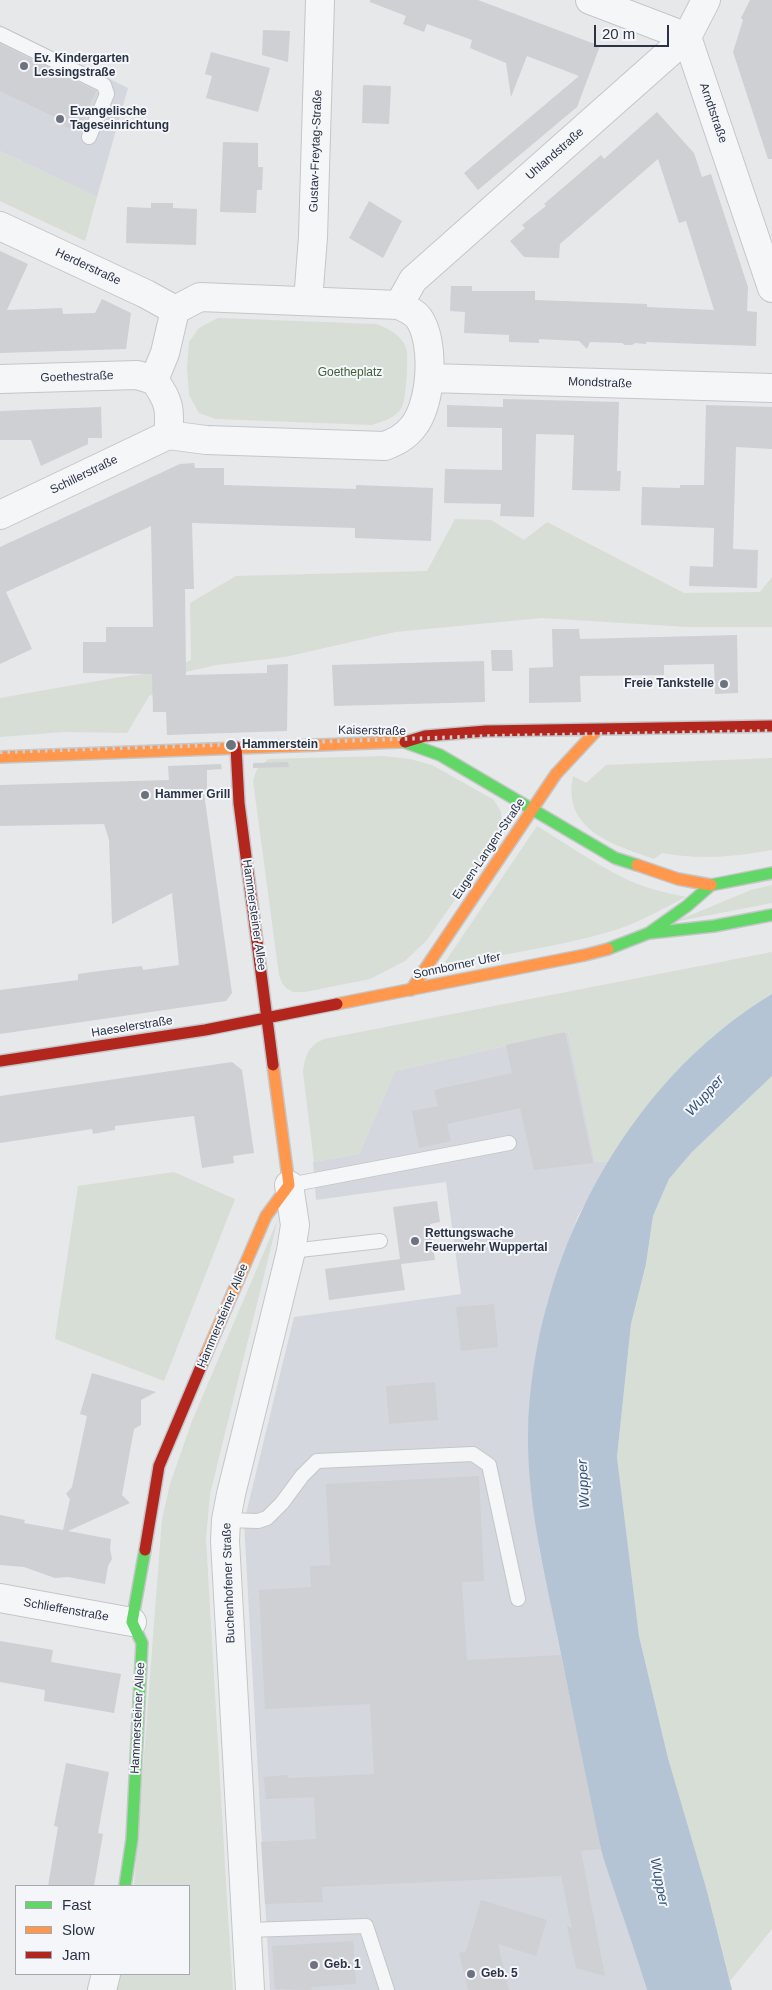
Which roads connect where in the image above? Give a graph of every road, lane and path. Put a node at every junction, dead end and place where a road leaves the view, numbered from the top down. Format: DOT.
graph roads {
  1 [pos="320,0"];
  2 [pos="590,0"];
  3 [pos="706,0"];
  4 [pos="0,34"];
  5 [pos="687,37"];
  6 [pos="89,137"];
  7 [pos="0,226"];
  8 [pos="772,288"];
  9 [pos="308,301"];
  10 [pos="399,305"];
  11 [pos="175,310"];
  12 [pos="429,378"];
  13 [pos="0,379"];
  14 [pos="154,380"];
  15 [pos="772,388"];
  16 [pos="168,435"];
  17 [pos="0,515"];
  18 [pos="772,726"];
  19 [pos="597,730"];
  20 [pos="404,742"];
  21 [pos="236,747"];
  22 [pos="0,757"];
  23 [pos="532,809"];
  24 [pos="772,873"];
  25 [pos="711,884"];
  26 [pos="772,915"];
  27 [pos="649,933"];
  28 [pos="411,990"];
  29 [pos="268,1018"];
  30 [pos="0,1061"];
  31 [pos="508,1143"];
  32 [pos="289,1185"];
  33 [pos="380,1241"];
  34 [pos="290,1251"];
  35 [pos="226,1520"];
  36 [pos="0,1598"];
  37 [pos="518,1598"];
  38 [pos="132,1622"];
  39 [pos="125,1885"];
  40 [pos="248,1930"];
  41 [pos="106,1975"];
  42 [pos="102,1990"];
  43 [pos="250,1990"];
  44 [pos="387,1990"];
  1 -- 9 [label="street, Gustav-Freytag-Straße"];
  2 -- 5 [label="street"];
  3 -- 5 [label="street, Uhlandstraße"];
  4 -- 6 [label="lane"];
  5 -- 8 [label="street, Arndtstraße"];
  5 -- 10 [label="street, Uhlandstraße"];
  7 -- 11 [label="street, Herderstraße"];
  9 -- 10 [label="street"];
  9 -- 11 [label="street"];
  10 -- 12 [label="street"];
  11 -- 14 [label="street"];
  12 -- 15 [label="street, Mondstraße"];
  12 -- 16 [label="street"];
  13 -- 14 [label="street, Goethestraße"];
  14 -- 16 [label="street"];
  16 -- 17 [label="street, Schillerstraße"];
  18 -- 19 [label="street"];
  19 -- 20 [label="street"];
  19 -- 23 [label="street, Eugen-Langen-Straße"];
  20 -- 21 [label="street, Kaiserstraße"];
  20 -- 23 [label="street, Kaiserstraße"];
  21 -- 22 [label="street, Kaiserstraße"];
  21 -- 29 [label="street, Hammersteiner Allee"];
  23 -- 25 [label="street, Kaiserstraße"];
  23 -- 28 [label="street, Eugen-Langen-Straße"];
  24 -- 25 [label="street"];
  25 -- 27 [label="street, Sonnborner Ufer"];
  26 -- 27 [label="street, Sonnborner Ufer"];
  27 -- 28 [label="street, Sonnborner Ufer"];
  28 -- 29 [label="street, Sonnborner Ufer"];
  29 -- 30 [label="street, Haeselerstraße"];
  29 -- 32 [label="street, Hammersteiner Allee"];
  31 -- 32 [label="lane"];
  32 -- 34 [label="street, Buchenhofener Straße"];
  32 -- 38 [label="street, Hammersteiner Allee"];
  33 -- 34 [label="lane"];
  34 -- 35 [label="street, Buchenhofener Straße"];
  35 -- 37 [label="lane"];
  35 -- 40 [label="street, Buchenhofener Straße"];
  36 -- 38 [label="street, Schlieffenstraße"];
  38 -- 39 [label="street, Hammersteiner Allee"];
  40 -- 43 [label="street, Buchenhofener Straße"];
  40 -- 44 [label="lane"];
  41 -- 42 [label="street"];
}
